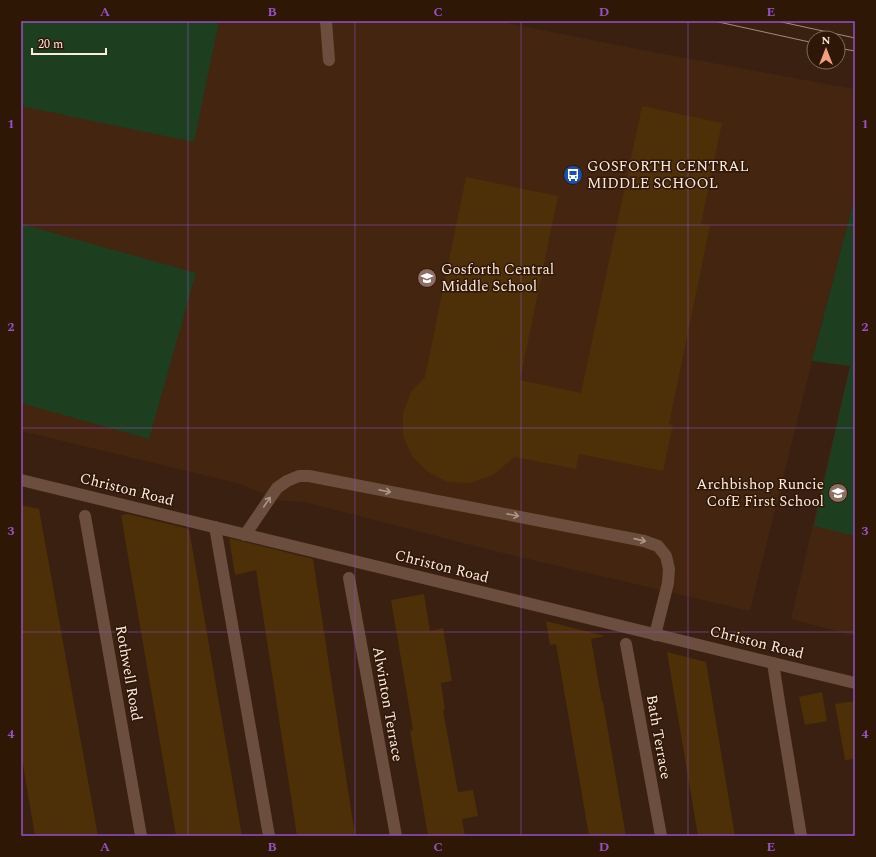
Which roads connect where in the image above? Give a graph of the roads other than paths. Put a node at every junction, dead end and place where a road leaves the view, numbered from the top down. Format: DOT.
graph roads {
  1 [pos="326,21"];
  2 [pos="329,60"];
  3 [pos="21,480"];
  4 [pos="84,516"];
  5 [pos="215,527"];
  6 [pos="246,535"];
  7 [pos="349,578"];
  8 [pos="655,635"];
  9 [pos="626,644"];
  10 [pos="773,663"];
  11 [pos="855,683"];
  12 [pos="142,836"];
  13 [pos="269,836"];
  14 [pos="396,836"];
  15 [pos="661,836"];
  16 [pos="802,836"];
  1 -- 2 [label="street"];
  3 -- 5 [label="street, Christon Road"];
  4 -- 12 [label="street, Rothwell Road"];
  5 -- 6 [label="street, Christon Road"];
  5 -- 13 [label="street"];
  6 -- 8 [label="street, Christon Road"];
  6 -- 8 [label="street, one-way"];
  7 -- 14 [label="street, Alwinton Terrace"];
  8 -- 10 [label="street, Christon Road"];
  9 -- 15 [label="street, Bath Terrace"];
  10 -- 11 [label="street, Christon Road"];
  10 -- 16 [label="street"];
}
